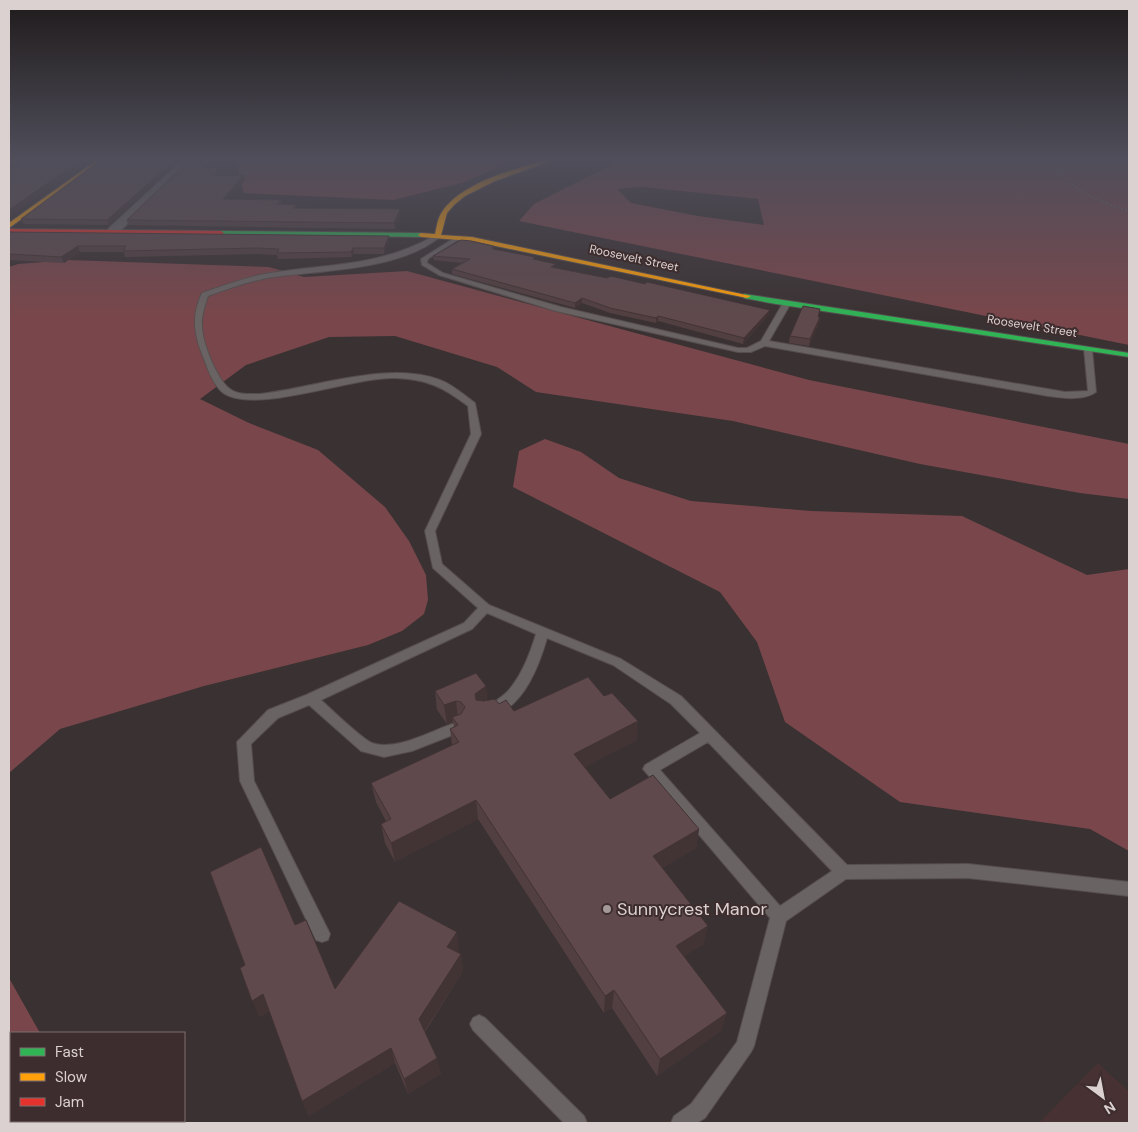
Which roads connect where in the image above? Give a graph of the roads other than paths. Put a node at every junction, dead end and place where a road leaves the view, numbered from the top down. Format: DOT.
graph roads {
  1 [pos="27,213"];
  2 [pos="132,213"];
  3 [pos="444,213"];
  4 [pos="9,226"];
  5 [pos="9,231"];
  6 [pos="113,231"];
  7 [pos="438,236"];
  8 [pos="458,238"];
  9 [pos="787,304"];
  10 [pos="764,344"];
  11 [pos="1088,349"];
  12 [pos="1129,355"];
  13 [pos="485,608"];
  14 [pos="542,633"];
  15 [pos="311,699"];
  16 [pos="485,714"];
  17 [pos="458,727"];
  18 [pos="710,734"];
  19 [pos="843,872"];
  20 [pos="1129,889"];
  21 [pos="779,916"];
  22 [pos="322,934"];
  23 [pos="479,1024"];
  24 [pos="577,1123"];
  25 [pos="681,1123"];
  1 -- 4 [label="street"];
  2 -- 6 [label="street"];
  3 -- 7 [label="street"];
  5 -- 6 [label="street, Roosevelt Street"];
  6 -- 7 [label="street, Roosevelt Street"];
  7 -- 8 [label="street, Roosevelt Street"];
  7 -- 13 [label="lane"];
  8 -- 9 [label="street, Roosevelt Street"];
  8 -- 10 [label="lane"];
  9 -- 10 [label="lane"];
  9 -- 11 [label="street, Roosevelt Street"];
  10 -- 11 [label="lane"];
  11 -- 12 [label="street, Roosevelt Street"];
  13 -- 14 [label="lane"];
  13 -- 15 [label="lane"];
  14 -- 16 [label="lane"];
  14 -- 18 [label="lane"];
  15 -- 17 [label="lane"];
  15 -- 22 [label="lane"];
  18 -- 19 [label="lane"];
  18 -- 21 [label="lane"];
  19 -- 20 [label="lane"];
  19 -- 21 [label="lane"];
  21 -- 25 [label="lane"];
  23 -- 24 [label="lane"];
}
